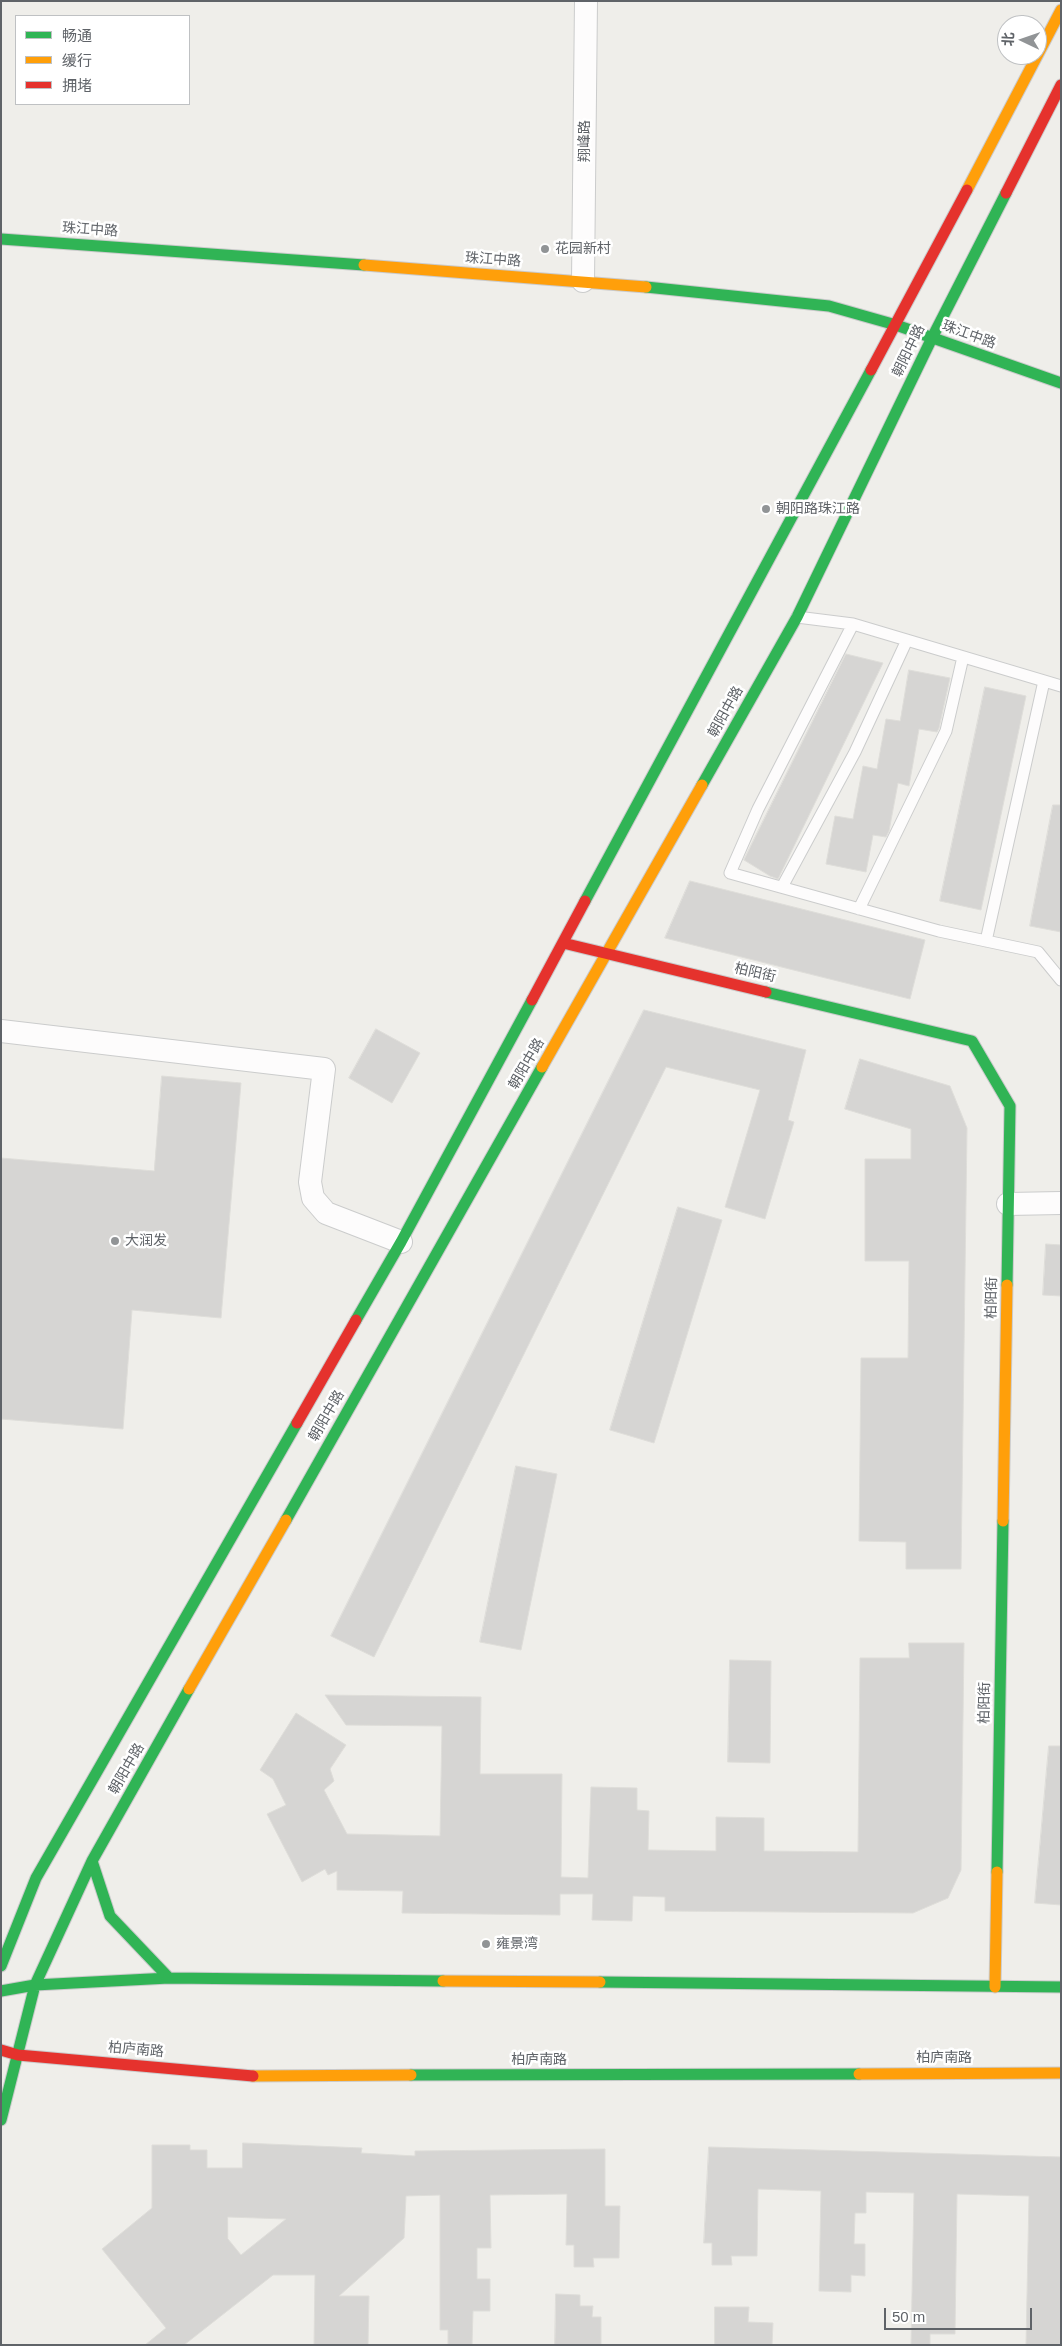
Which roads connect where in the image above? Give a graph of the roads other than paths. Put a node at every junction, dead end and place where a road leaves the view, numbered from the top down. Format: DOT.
graph roads {
  1 [pos="586,1"];
  2 [pos="1061,10"];
  3 [pos="1061,85"];
  4 [pos="1,239"];
  5 [pos="584,281"];
  6 [pos="896,325"];
  7 [pos="932,338"];
  8 [pos="1061,383"];
  9 [pos="797,617"];
  10 [pos="853,624"];
  11 [pos="907,640"];
  12 [pos="963,657"];
  13 [pos="1044,681"];
  14 [pos="1061,686"];
  15 [pos="782,887"];
  16 [pos="859,909"];
  17 [pos="986,941"];
  18 [pos="563,943"];
  19 [pos="607,954"];
  20 [pos="1061,980"];
  21 [pos="1,1031"];
  22 [pos="1061,1203"];
  23 [pos="1008,1204"];
  24 [pos="401,1242"];
  25 [pos="92,1861"];
  26 [pos="1,1966"];
  27 [pos="169,1978"];
  28 [pos="35,1985"];
  29 [pos="994,1987"];
  30 [pos="1061,1987"];
  31 [pos="1,1991"];
  32 [pos="1,2050"];
  33 [pos="18,2055"];
  34 [pos="1061,2073"];
  35 [pos="1,2120"];
  1 -- 5 [label="street, 翔峰路"];
  2 -- 6 [label="main road, 朝阳中路"];
  3 -- 7 [label="main road, 朝阳中路"];
  4 -- 5 [label="main road, 珠江中路"];
  5 -- 6 [label="main road, 珠江中路"];
  6 -- 7 [label="main road, 珠江中路"];
  6 -- 18 [label="main road, 朝阳中路"];
  7 -- 8 [label="main road, 珠江中路"];
  7 -- 9 [label="main road, 朝阳中路"];
  9 -- 10 [label="lane"];
  9 -- 19 [label="main road, 朝阳中路"];
  10 -- 11 [label="lane"];
  10 -- 15 [label="lane"];
  11 -- 12 [label="lane"];
  11 -- 15 [label="lane"];
  12 -- 13 [label="lane"];
  12 -- 16 [label="lane"];
  13 -- 14 [label="lane"];
  13 -- 17 [label="lane"];
  15 -- 16 [label="lane"];
  16 -- 17 [label="lane"];
  17 -- 20 [label="lane"];
  18 -- 19 [label="main road, 柏阳街"];
  18 -- 24 [label="main road, 朝阳中路"];
  19 -- 23 [label="main road, 柏阳街"];
  19 -- 25 [label="main road, 朝阳中路"];
  21 -- 24 [label="street"];
  22 -- 23 [label="street"];
  23 -- 29 [label="main road, 柏阳街"];
  24 -- 26 [label="main road, 朝阳中路"];
  25 -- 27 [label="main road"];
  25 -- 28 [label="main road, 朝阳中路"];
  27 -- 28 [label="main road"];
  27 -- 29 [label="main road"];
  28 -- 31 [label="main road"];
  28 -- 33 [label="main road, 朝阳中路"];
  29 -- 30 [label="main road"];
  32 -- 33 [label="main road, 柏庐南路"];
  33 -- 34 [label="main road, 柏庐南路"];
  33 -- 35 [label="main road, 朝阳中路"];
}
